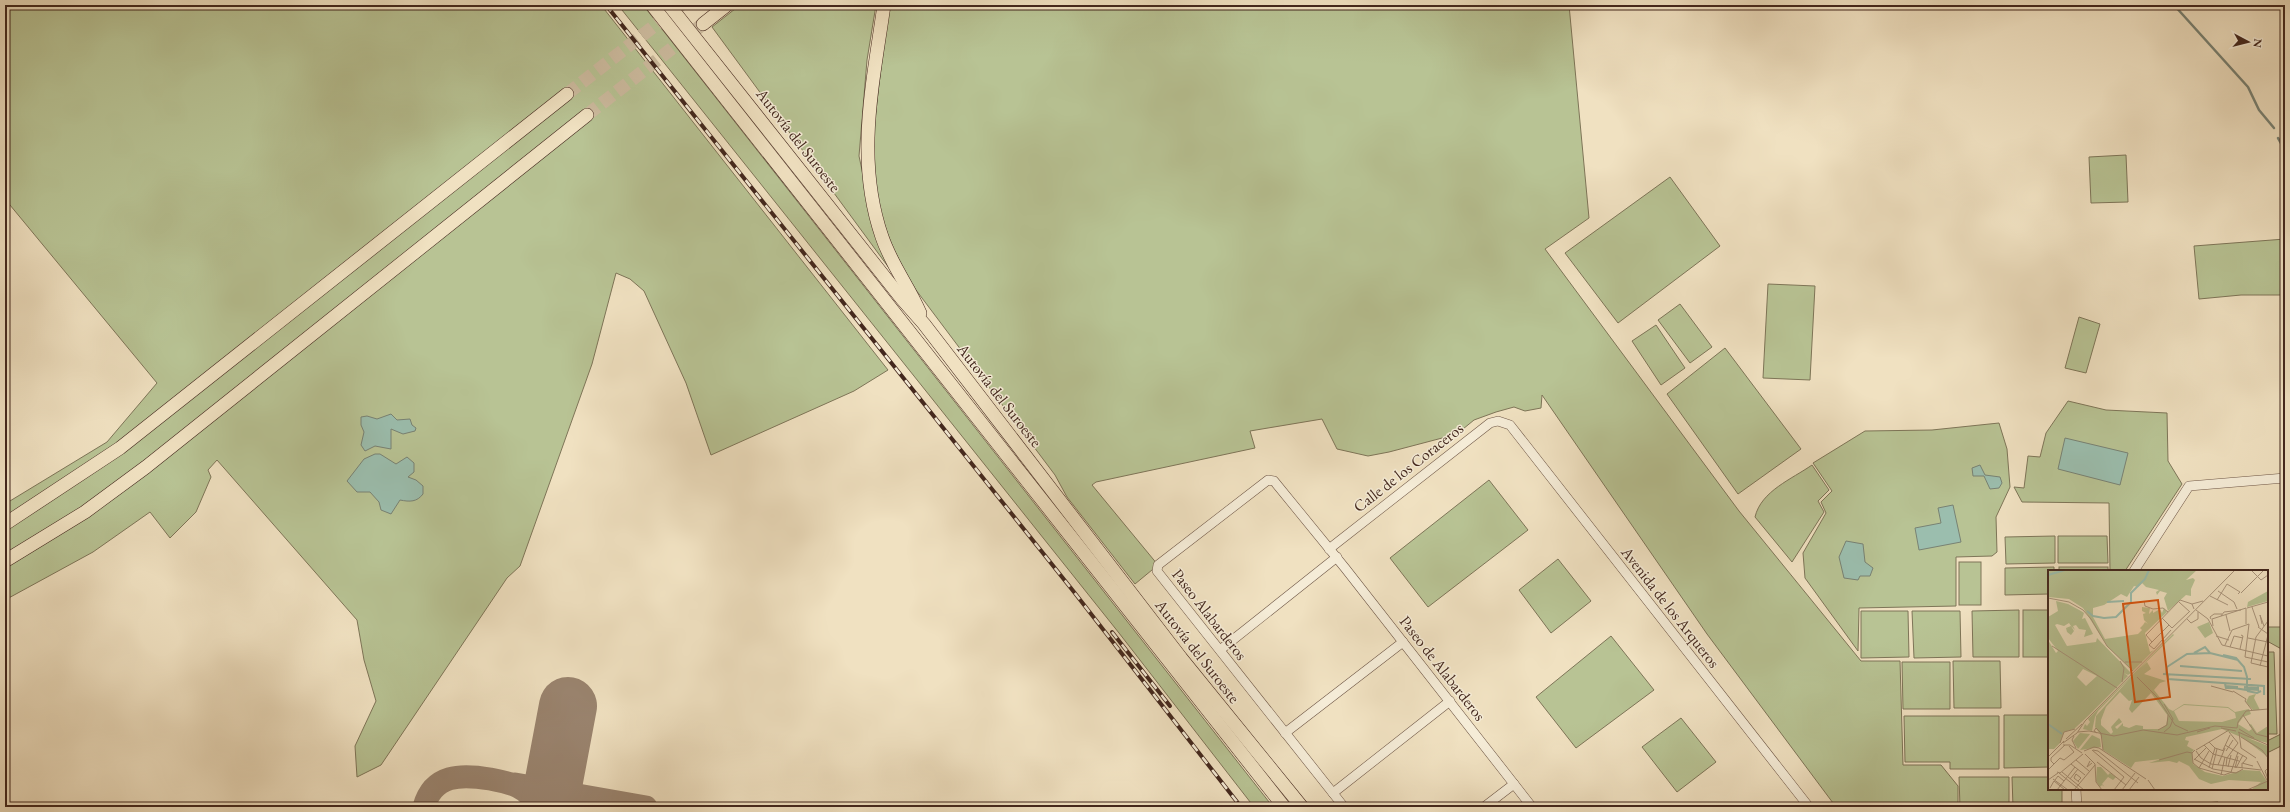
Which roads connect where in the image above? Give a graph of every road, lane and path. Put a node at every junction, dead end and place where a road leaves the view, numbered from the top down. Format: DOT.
graph roads {
  1 [pos="652,5"];
  2 [pos="669,5"];
  3 [pos="680,5"];
  4 [pos="727,5"];
  5 [pos="884,5"];
  6 [pos="703,24"];
  7 [pos="567,94"];
  8 [pos="587,115"];
  9 [pos="785,149"];
  10 [pos="924,324"];
  11 [pos="1510,425"];
  12 [pos="2285,478"];
  13 [pos="5,524"];
  14 [pos="1329,549"];
  15 [pos="1337,557"];
  16 [pos="5,561"];
  17 [pos="2135,570"];
  18 [pos="1403,642"];
  19 [pos="1220,650"];
  20 [pos="1450,701"];
  21 [pos="1285,733"];
  22 [pos="1514,784"];
  23 [pos="2076,790"];
  24 [pos="1333,793"];
  25 [pos="1284,807"];
  26 [pos="1302,807"];
  27 [pos="1344,807"];
  28 [pos="1484,807"];
  29 [pos="1532,807"];
  30 [pos="1808,807"];
  31 [pos="2078,807"];
  1 -- 25 [label="highway, Autovía del Suroeste"];
  2 -- 9 [label="highway, Autovía del Suroeste"];
  3 -- 9 [label="highway"];
  4 -- 6 [label="highway"];
  5 -- 10 [label="highway"];
  7 -- 13 [label="highway"];
  8 -- 16 [label="highway"];
  9 -- 10 [label="highway, Autovía del Suroeste"];
  10 -- 26 [label="highway, Autovía del Suroeste"];
  11 -- 14 [label="street, Calle de los Coraceros"];
  11 -- 30 [label="street, Avenida de los Arqueros"];
  12 -- 17 [label="street"];
  14 -- 15 [label="street, Paseo de Alabarderos"];
  14 -- 19 [label="street, Paseo Alabarderos"];
  15 -- 18 [label="street, Paseo de Alabarderos"];
  15 -- 19 [label="street"];
  18 -- 20 [label="street, Paseo de Alabarderos"];
  18 -- 21 [label="street"];
  19 -- 21 [label="street, Paseo Alabarderos"];
  20 -- 22 [label="street, Paseo de Alabarderos"];
  20 -- 24 [label="street"];
  21 -- 24 [label="street, Paseo Alabarderos"];
  22 -- 28 [label="street"];
  22 -- 29 [label="street, Paseo de Alabarderos"];
  23 -- 31 [label="street"];
  24 -- 27 [label="street, Paseo Alabarderos"];
}
